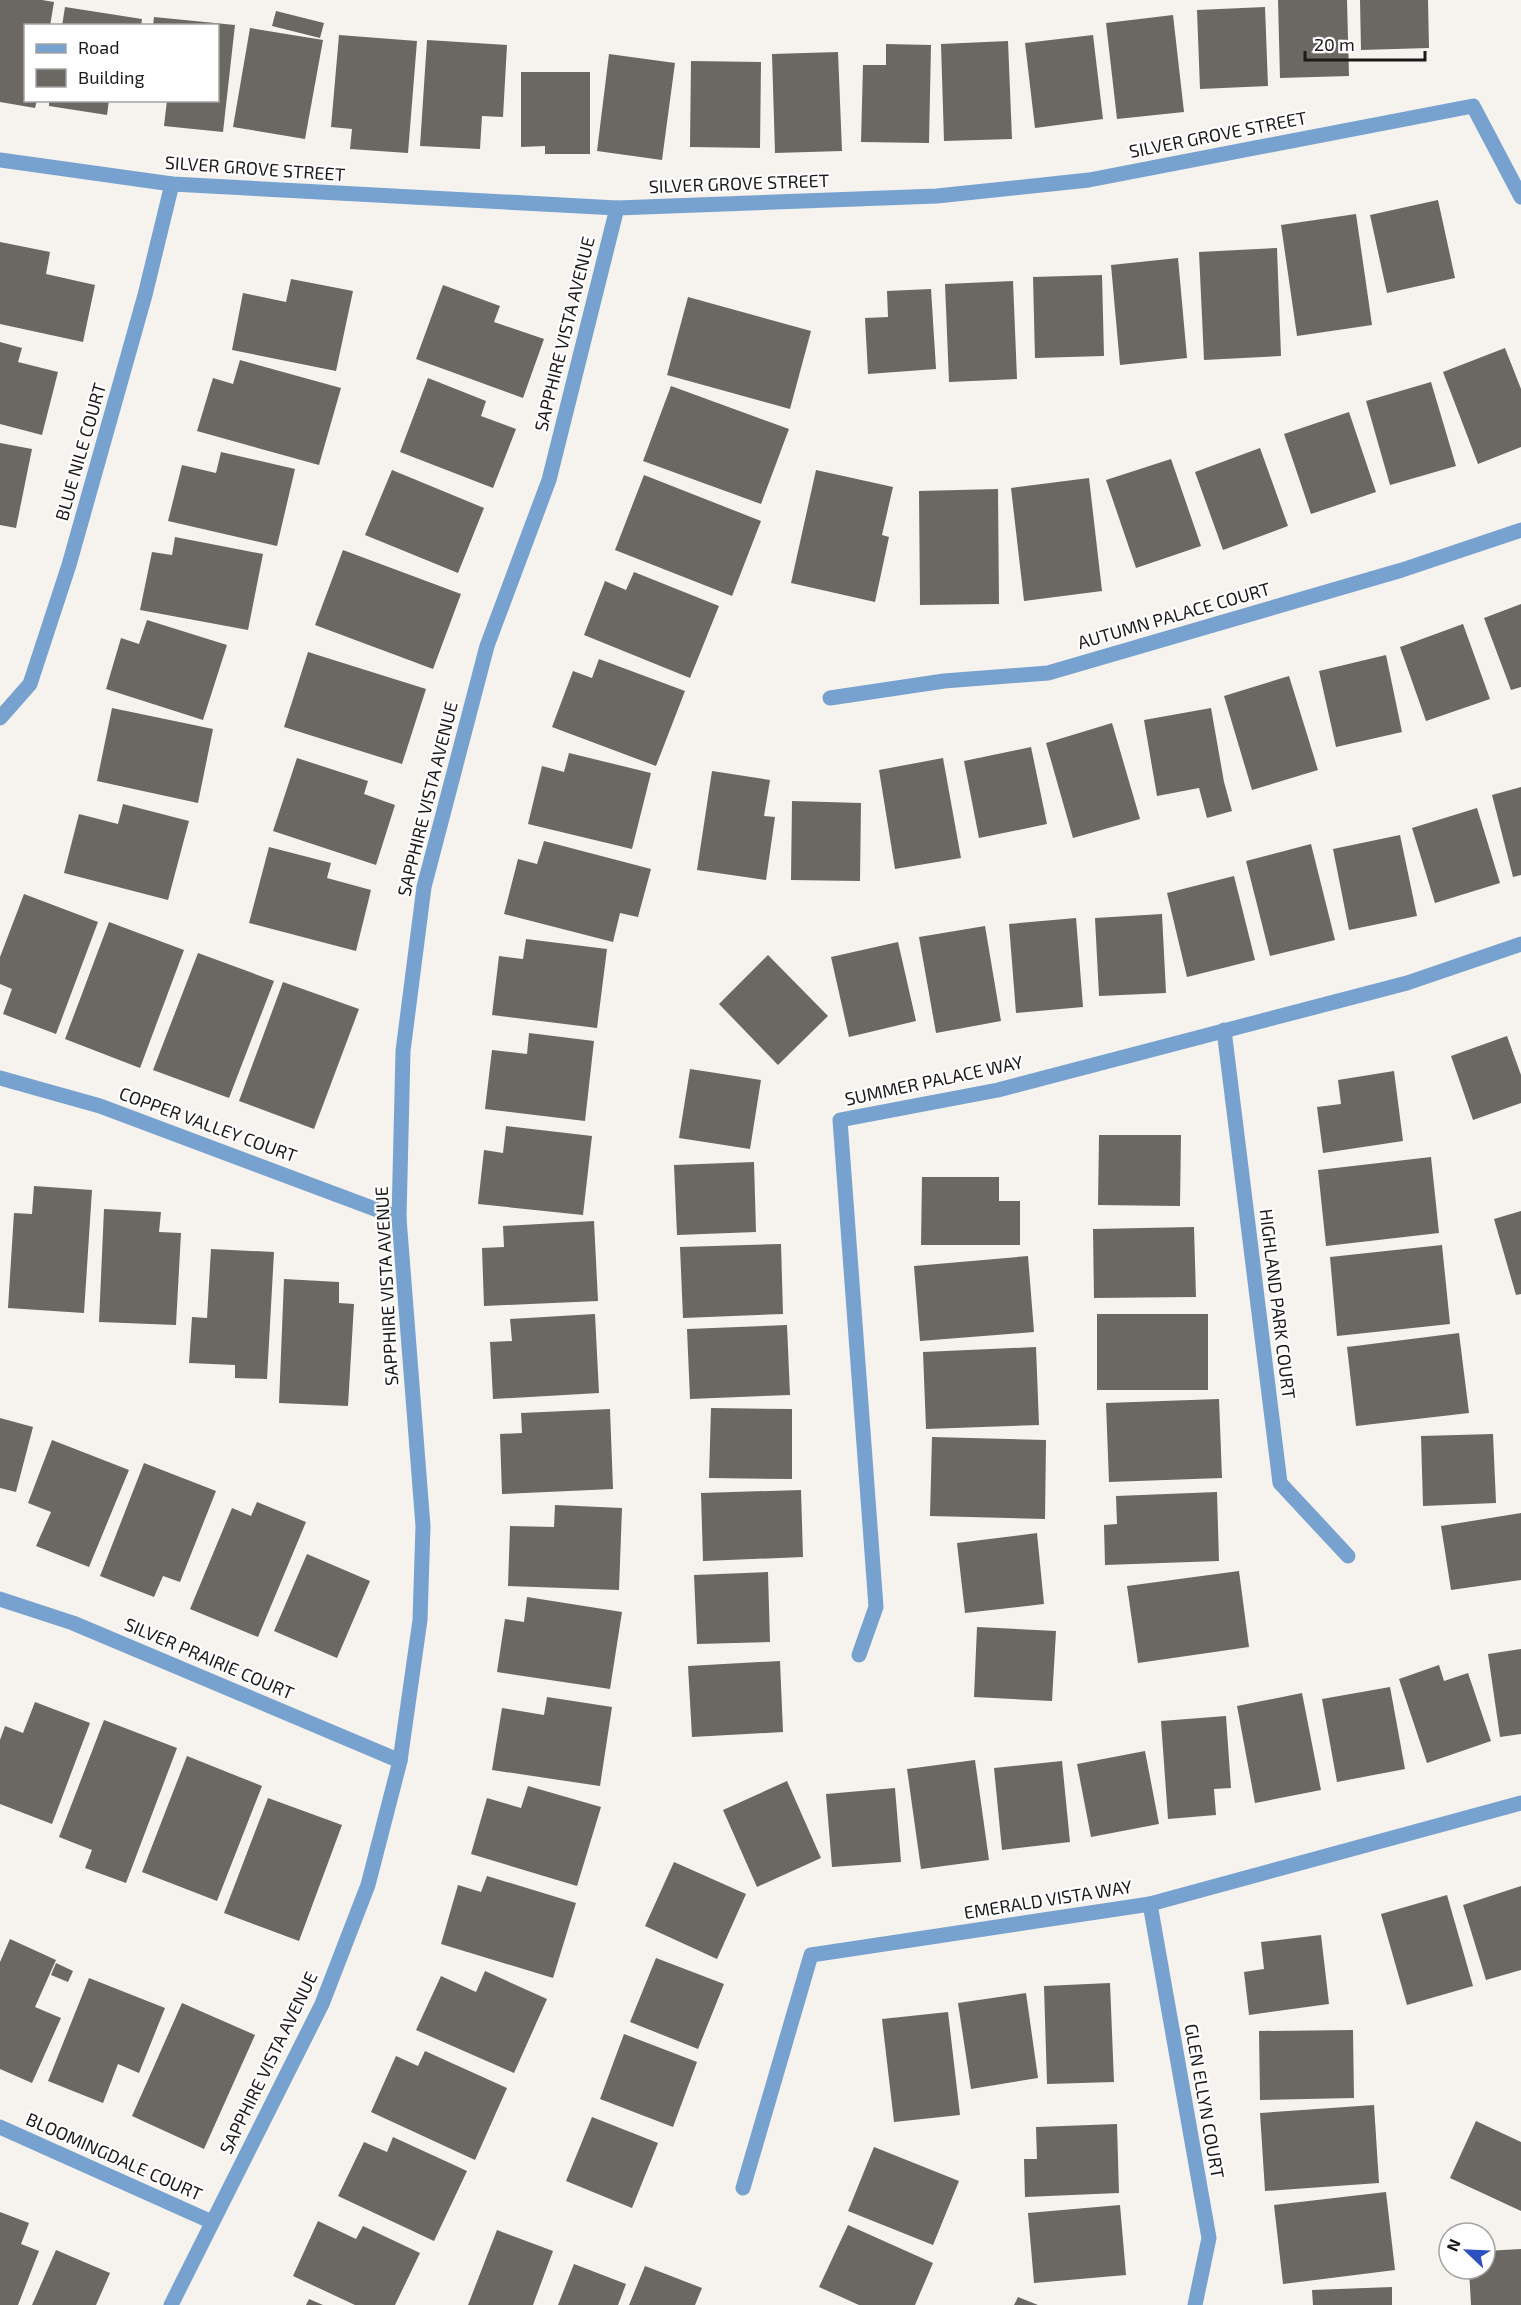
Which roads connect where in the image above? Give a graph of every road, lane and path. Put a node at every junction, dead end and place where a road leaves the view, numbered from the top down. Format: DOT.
graph roads {
  1 [pos="0,160"];
  2 [pos="172,184"];
  3 [pos="1521,196"];
  4 [pos="617,208"];
  5 [pos="1521,530"];
  6 [pos="830,698"];
  7 [pos="0,718"];
  8 [pos="1521,944"];
  9 [pos="1224,1030"];
  10 [pos="0,1078"];
  11 [pos="399,1218"];
  12 [pos="1348,1556"];
  13 [pos="0,1599"];
  14 [pos="859,1655"];
  15 [pos="400,1761"];
  16 [pos="1521,1803"];
  17 [pos="1150,1904"];
  18 [pos="0,2127"];
  19 [pos="743,2188"];
  20 [pos="212,2222"];
  21 [pos="171,2305"];
  22 [pos="1195,2305"];
  1 -- 2 [label="street, SILVER GROVE STREET"];
  2 -- 4 [label="street, SILVER GROVE STREET"];
  2 -- 7 [label="street, BLUE NILE COURT"];
  3 -- 4 [label="street, SILVER GROVE STREET"];
  4 -- 11 [label="street, SAPPHIRE VISTA AVENUE"];
  5 -- 6 [label="street, AUTUMN PALACE COURT"];
  8 -- 9 [label="street, SUMMER PALACE WAY"];
  9 -- 12 [label="street, HIGHLAND PARK COURT"];
  9 -- 14 [label="street, SUMMER PALACE WAY"];
  10 -- 11 [label="street, COPPER VALLEY COURT"];
  11 -- 15 [label="street, SAPPHIRE VISTA AVENUE"];
  13 -- 15 [label="street, SILVER PRAIRIE COURT"];
  15 -- 20 [label="street, SAPPHIRE VISTA AVENUE"];
  16 -- 17 [label="street, EMERALD VISTA WAY"];
  17 -- 19 [label="street, EMERALD VISTA WAY"];
  17 -- 22 [label="street, GLEN ELLYN COURT"];
  18 -- 20 [label="street, BLOOMINGDALE COURT"];
  20 -- 21 [label="street, SAPPHIRE VISTA AVENUE"];
}
